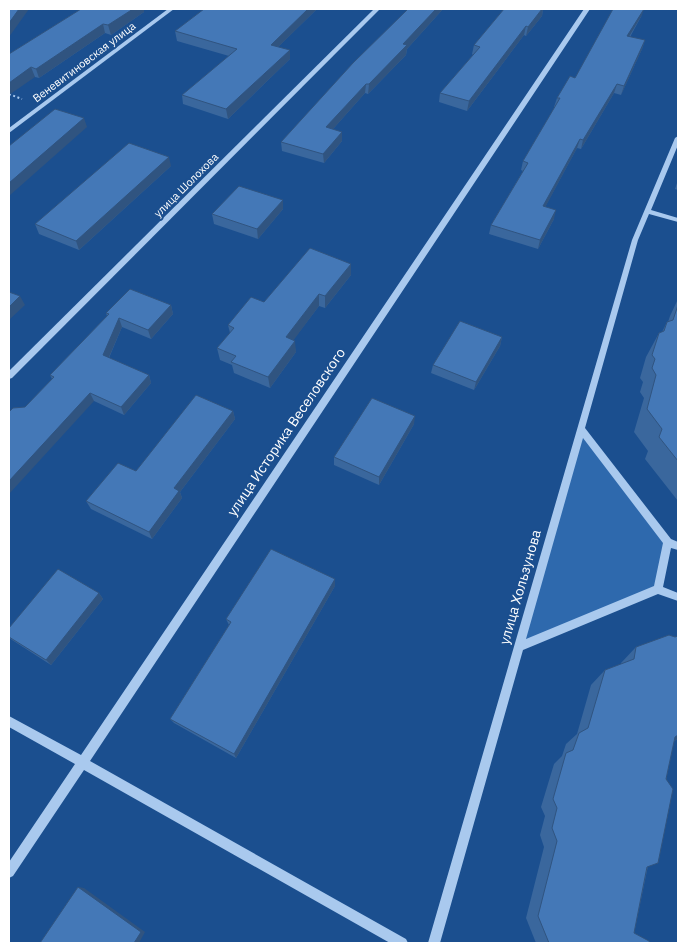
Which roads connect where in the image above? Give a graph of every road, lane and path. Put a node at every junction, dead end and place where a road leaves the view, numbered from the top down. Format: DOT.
graph roads {
  1 [pos="171,9"];
  2 [pos="377,9"];
  3 [pos="587,9"];
  4 [pos="9,131"];
  5 [pos="678,138"];
  6 [pos="648,211"];
  7 [pos="678,220"];
  8 [pos="9,376"];
  9 [pos="581,430"];
  10 [pos="668,542"];
  11 [pos="678,546"];
  12 [pos="658,589"];
  13 [pos="678,597"];
  14 [pos="518,647"];
  15 [pos="9,721"];
  16 [pos="81,763"];
  17 [pos="9,872"];
  18 [pos="402,943"];
  19 [pos="434,943"];
  1 -- 4 [label="street, Веневитиновская улица"];
  2 -- 8 [label="street, улица Шолохова"];
  3 -- 16 [label="street, улица Историка Веселовского"];
  5 -- 6 [label="street, улица Хользунова"];
  6 -- 7 [label="street"];
  6 -- 9 [label="street, улица Хользунова"];
  9 -- 10 [label="street"];
  9 -- 14 [label="street, улица Хользунова"];
  10 -- 11 [label="street"];
  10 -- 12 [label="street"];
  12 -- 13 [label="street"];
  12 -- 14 [label="street"];
  14 -- 19 [label="street, улица Хользунова"];
  15 -- 16 [label="street"];
  16 -- 17 [label="street, улица Историка Веселовского"];
  16 -- 18 [label="street"];
}
